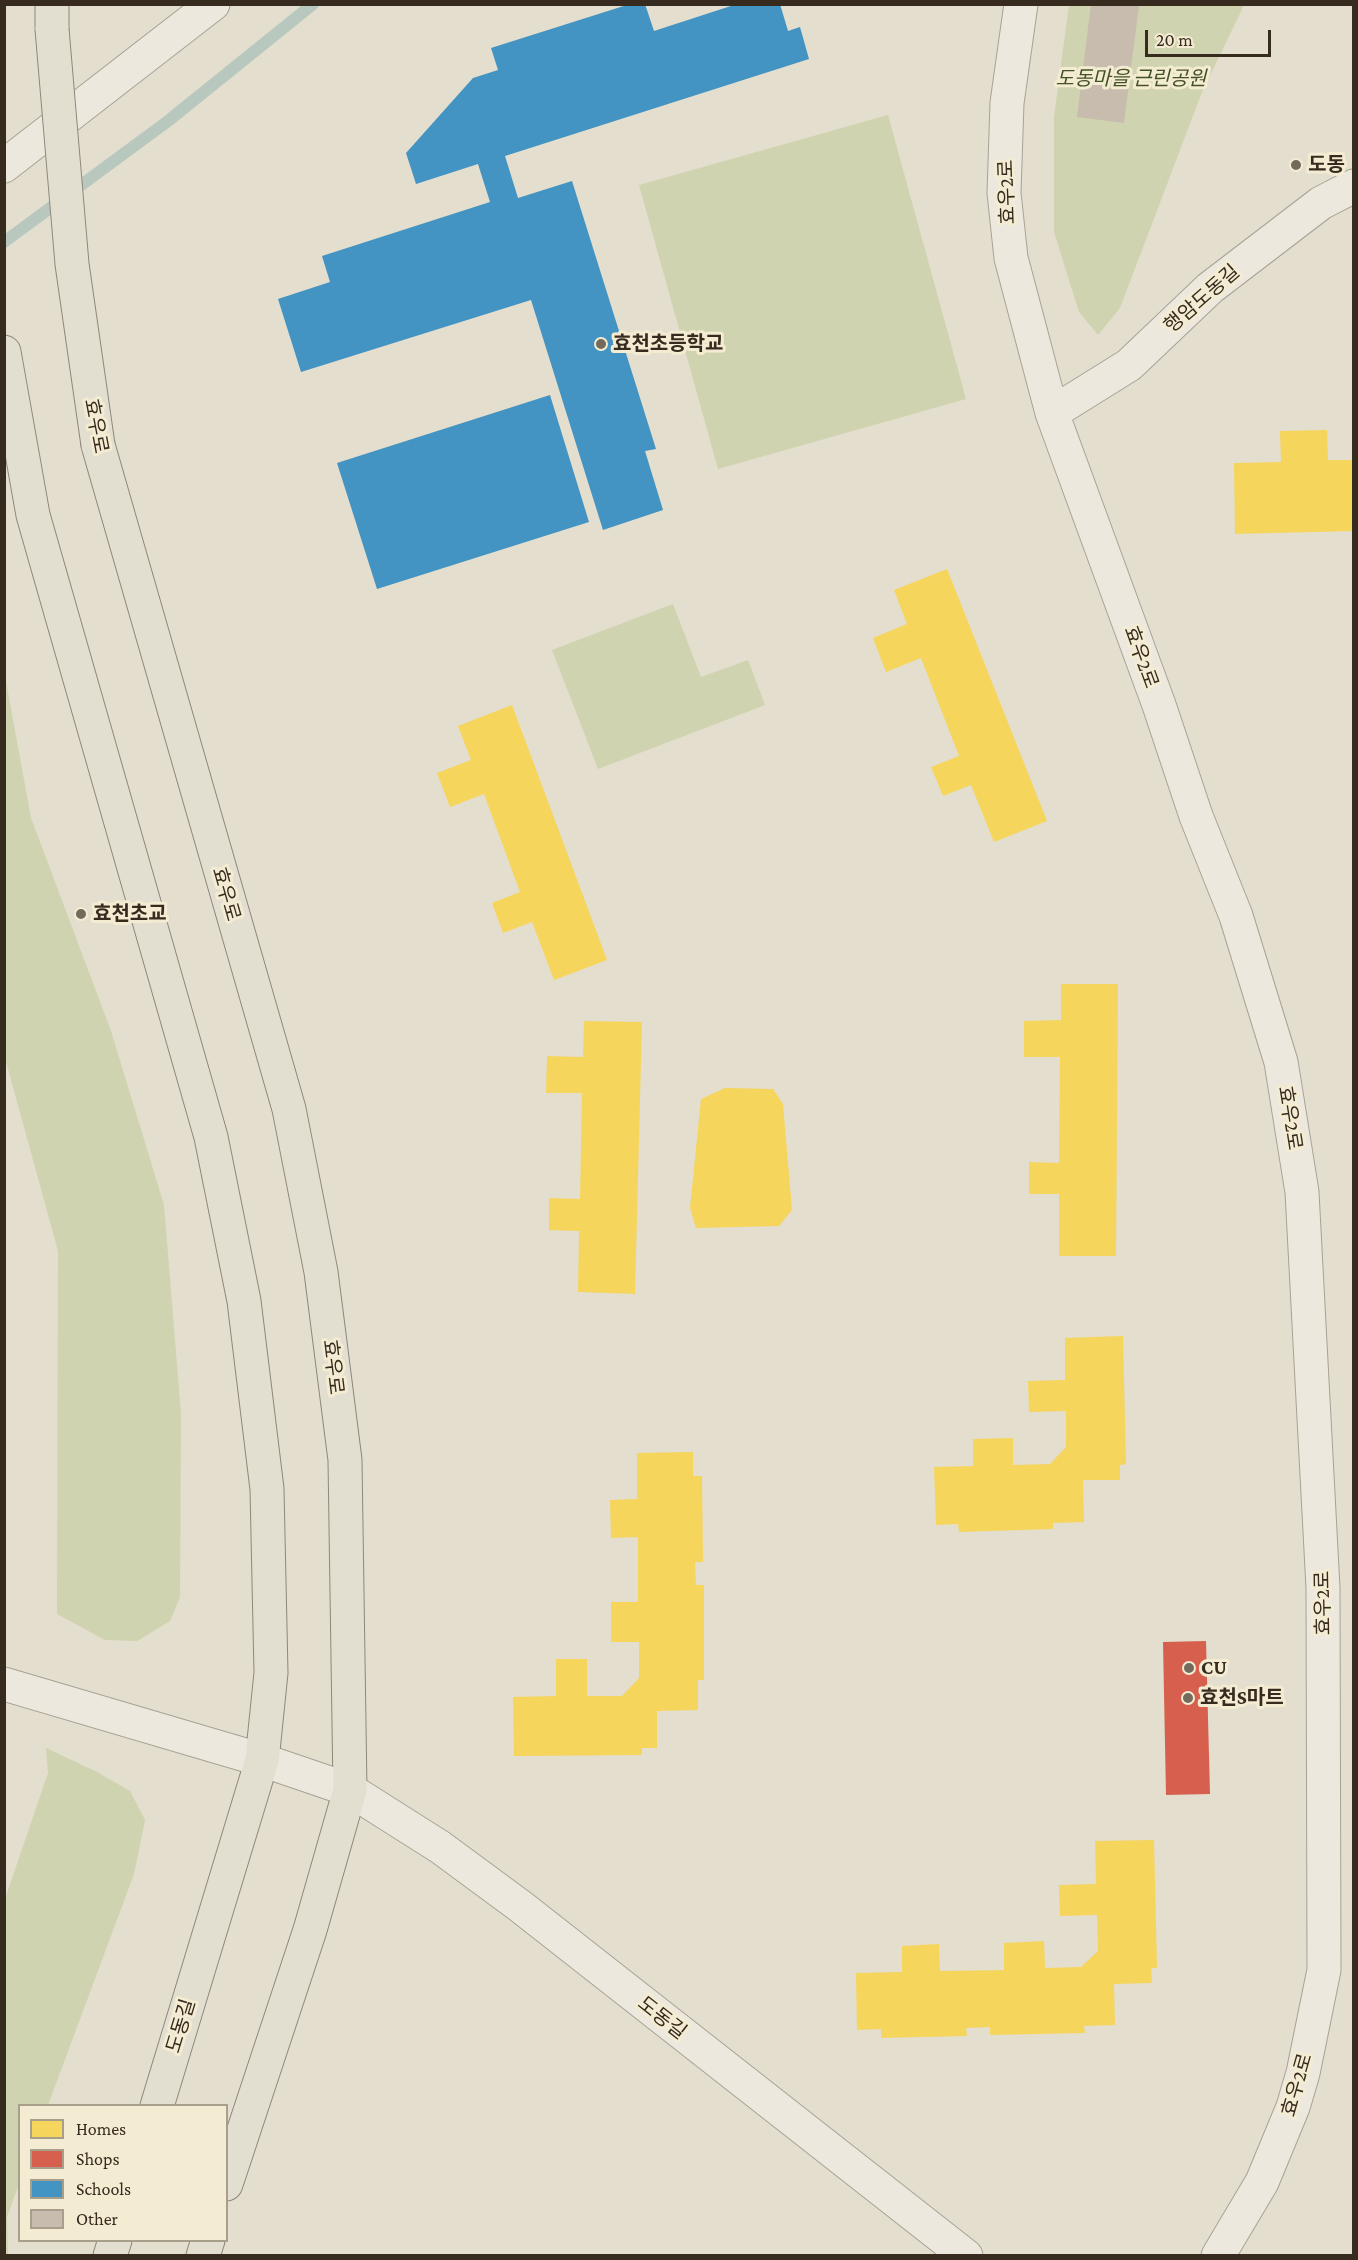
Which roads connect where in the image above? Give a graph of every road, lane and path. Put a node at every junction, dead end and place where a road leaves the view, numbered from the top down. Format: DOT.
graph roads {
  1 [pos="213,4"];
  2 [pos="1021,4"];
  3 [pos="52,16"];
  4 [pos="4,166"];
  5 [pos="1353,186"];
  6 [pos="4,352"];
  7 [pos="1052,412"];
  8 [pos="4,1684"];
  9 [pos="262,1760"];
  10 [pos="350,1791"];
  11 [pos="158,2104"];
  12 [pos="228,2178"];
  13 [pos="966,2256"];
  14 [pos="1218,2256"];
  1 -- 4 [label="street"];
  2 -- 7 [label="street, 효우2로"];
  3 -- 10 [label="main road, 효우로, bridge"];
  5 -- 7 [label="street, 행암도동길"];
  6 -- 9 [label="main road"];
  7 -- 14 [label="street, 효우2로"];
  8 -- 9 [label="street"];
  9 -- 10 [label="street, 도동길"];
  9 -- 11 [label="main road, 도동길"];
  10 -- 12 [label="main road"];
  10 -- 13 [label="street, 도동길"];
}
